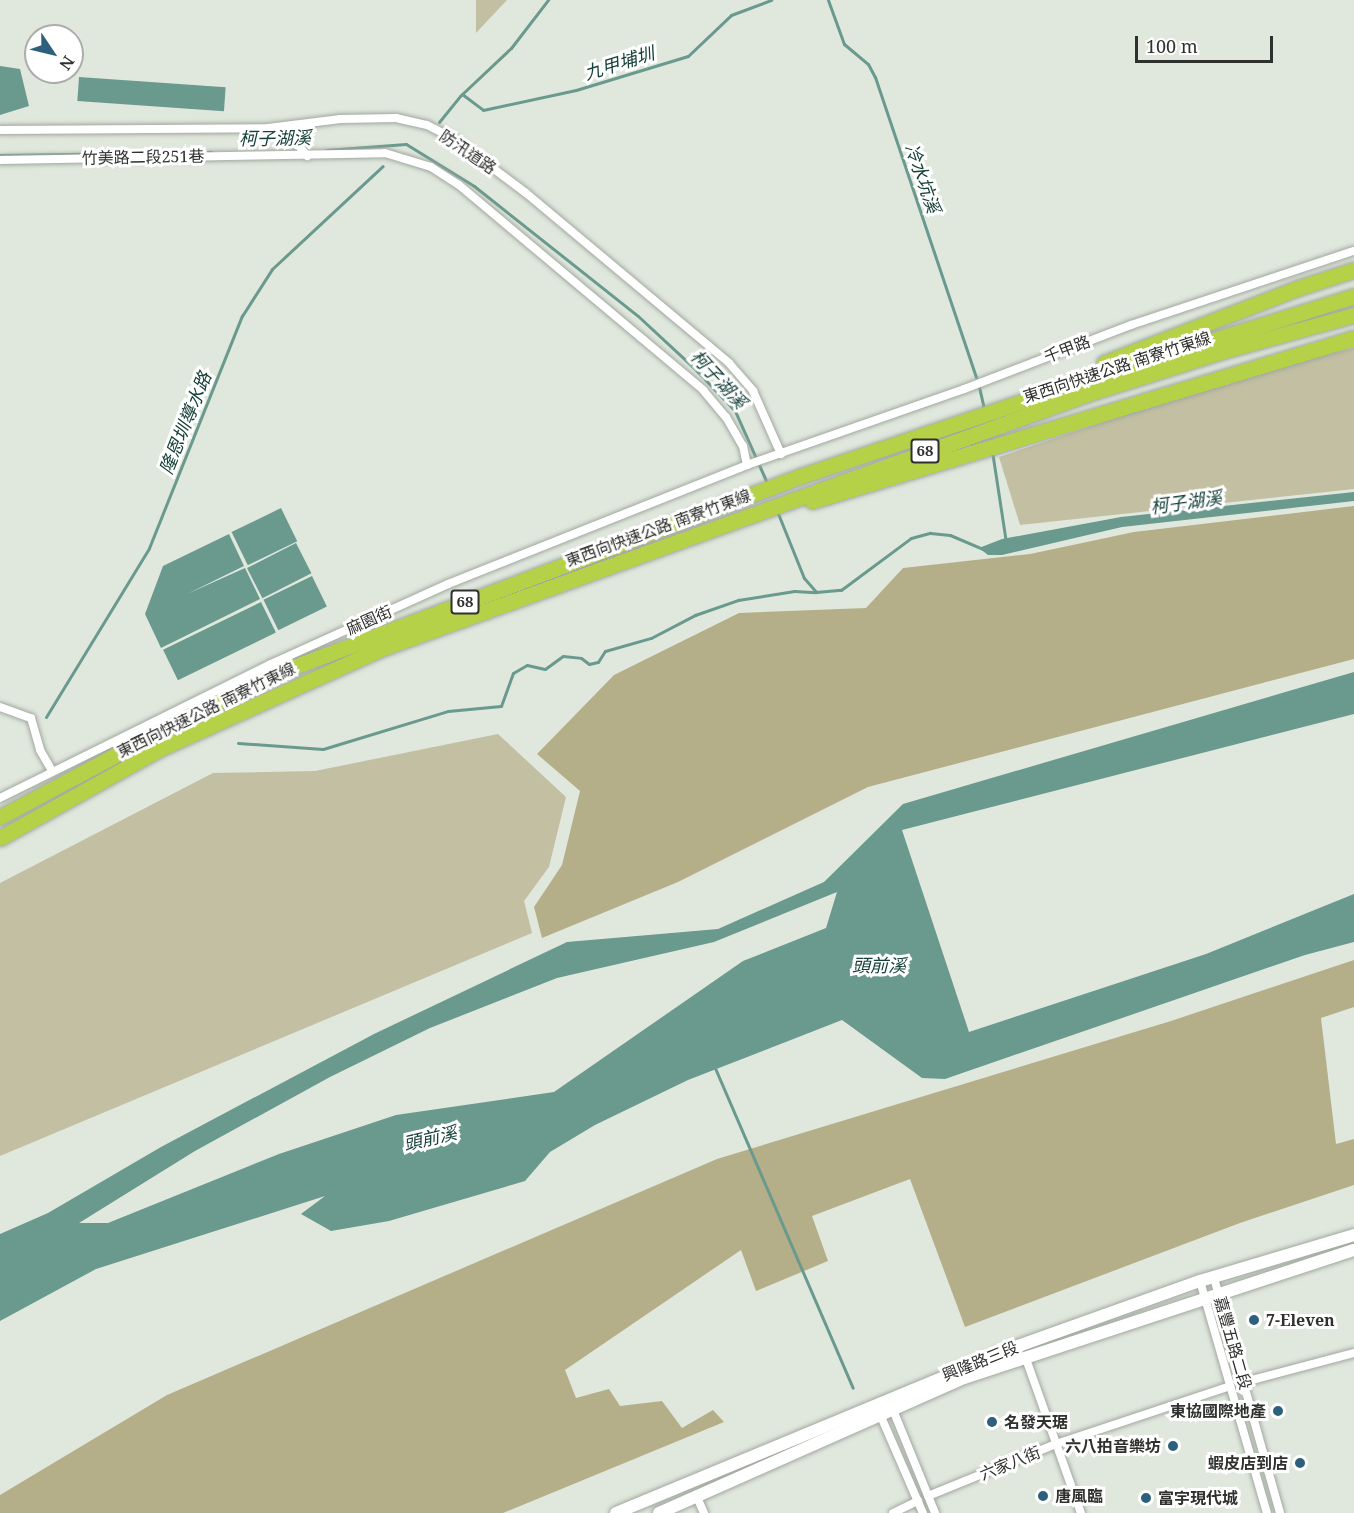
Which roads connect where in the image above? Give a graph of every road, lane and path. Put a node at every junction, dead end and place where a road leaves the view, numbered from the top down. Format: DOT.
graph roads {
  1 [pos="283,127"];
  2 [pos="0,130"];
  3 [pos="307,156"];
  4 [pos="0,160"];
  5 [pos="1354,251"];
  6 [pos="1354,270"];
  7 [pos="1354,296"];
  8 [pos="1354,315"];
  9 [pos="1354,338"];
  10 [pos="1354,347"];
  11 [pos="1153,365"];
  12 [pos="1260,367"];
  13 [pos="947,426"];
  14 [pos="781,454"];
  15 [pos="747,465"];
  16 [pos="696,533"];
  17 [pos="0,707"];
  18 [pos="52,771"];
  19 [pos="0,798"];
  20 [pos="0,817"];
  21 [pos="0,838"];
  22 [pos="1354,1235"];
  23 [pos="1354,1250"];
  24 [pos="1214,1278"];
  25 [pos="1200,1281"];
  26 [pos="1219,1295"];
  27 [pos="1205,1299"];
  28 [pos="1354,1353"];
  29 [pos="1025,1356"];
  30 [pos="1244,1382"];
  31 [pos="1230,1386"];
  32 [pos="884,1406"];
  33 [pos="1056,1444"];
  34 [pos="696,1495"];
  35 [pos="928,1496"];
  36 [pos="918,1501"];
  37 [pos="616,1513"];
  38 [pos="659,1513"];
  39 [pos="704,1513"];
  40 [pos="893,1513"];
  41 [pos="923,1513"];
  42 [pos="935,1513"];
  43 [pos="1081,1513"];
  44 [pos="1267,1513"];
  45 [pos="1280,1513"];
  1 -- 2 [label="street, 防汛道路"];
  1 -- 3 [label="street"];
  1 -- 14 [label="street, 防汛道路"];
  3 -- 4 [label="street, 竹美路二段251巷"];
  3 -- 15 [label="street, 竹美路二段251巷"];
  5 -- 14 [label="street, 千甲路"];
  6 -- 13 [label="highway"];
  7 -- 11 [label="highway, 東西向快速公路 南寮竹東線 / 68"];
  8 -- 11 [label="highway, 東西向快速公路 南寮竹東線 / 68"];
  9 -- 12 [label="highway"];
  10 -- 12 [label="highway"];
  11 -- 13 [label="highway, 東西向快速公路 南寮竹東線 / 68"];
  11 -- 16 [label="highway, 東西向快速公路 南寮竹東線 / 68"];
  12 -- 16 [label="highway"];
  13 -- 20 [label="highway, 東西向快速公路 南寮竹東線 / 68"];
  14 -- 15 [label="street, 千甲路"];
  15 -- 18 [label="street, 麻園街"];
  16 -- 21 [label="highway, 東西向快速公路 南寮竹東線 / 68"];
  17 -- 18 [label="street"];
  18 -- 19 [label="street, 麻園街"];
  22 -- 24 [label="street, 興隆路三段"];
  23 -- 26 [label="street, 興隆路三段"];
  24 -- 25 [label="street, 興隆路三段"];
  24 -- 26 [label="street, 嘉豐五路二段"];
  25 -- 27 [label="street, 嘉豐五路二段"];
  25 -- 32 [label="street, 興隆路三段"];
  26 -- 27 [label="street, 興隆路三段"];
  26 -- 30 [label="street, 嘉豐五路二段"];
  27 -- 29 [label="street, 興隆路三段"];
  27 -- 31 [label="street, 嘉豐五路二段"];
  28 -- 30 [label="street"];
  29 -- 32 [label="street, 興隆路三段"];
  29 -- 33 [label="street"];
  30 -- 45 [label="street, 嘉豐五路二段"];
  31 -- 33 [label="street, 六家八街"];
  31 -- 44 [label="street, 嘉豐五路二段"];
  32 -- 34 [label="street, 興隆路三段"];
  32 -- 35 [label="street"];
  32 -- 36 [label="street"];
  32 -- 37 [label="street, 興隆路三段"];
  33 -- 35 [label="street, 六家八街"];
  33 -- 43 [label="street"];
  34 -- 38 [label="street, 興隆路三段"];
  34 -- 39 [label="street"];
  35 -- 42 [label="street"];
  36 -- 40 [label="street"];
  36 -- 41 [label="street"];
}
